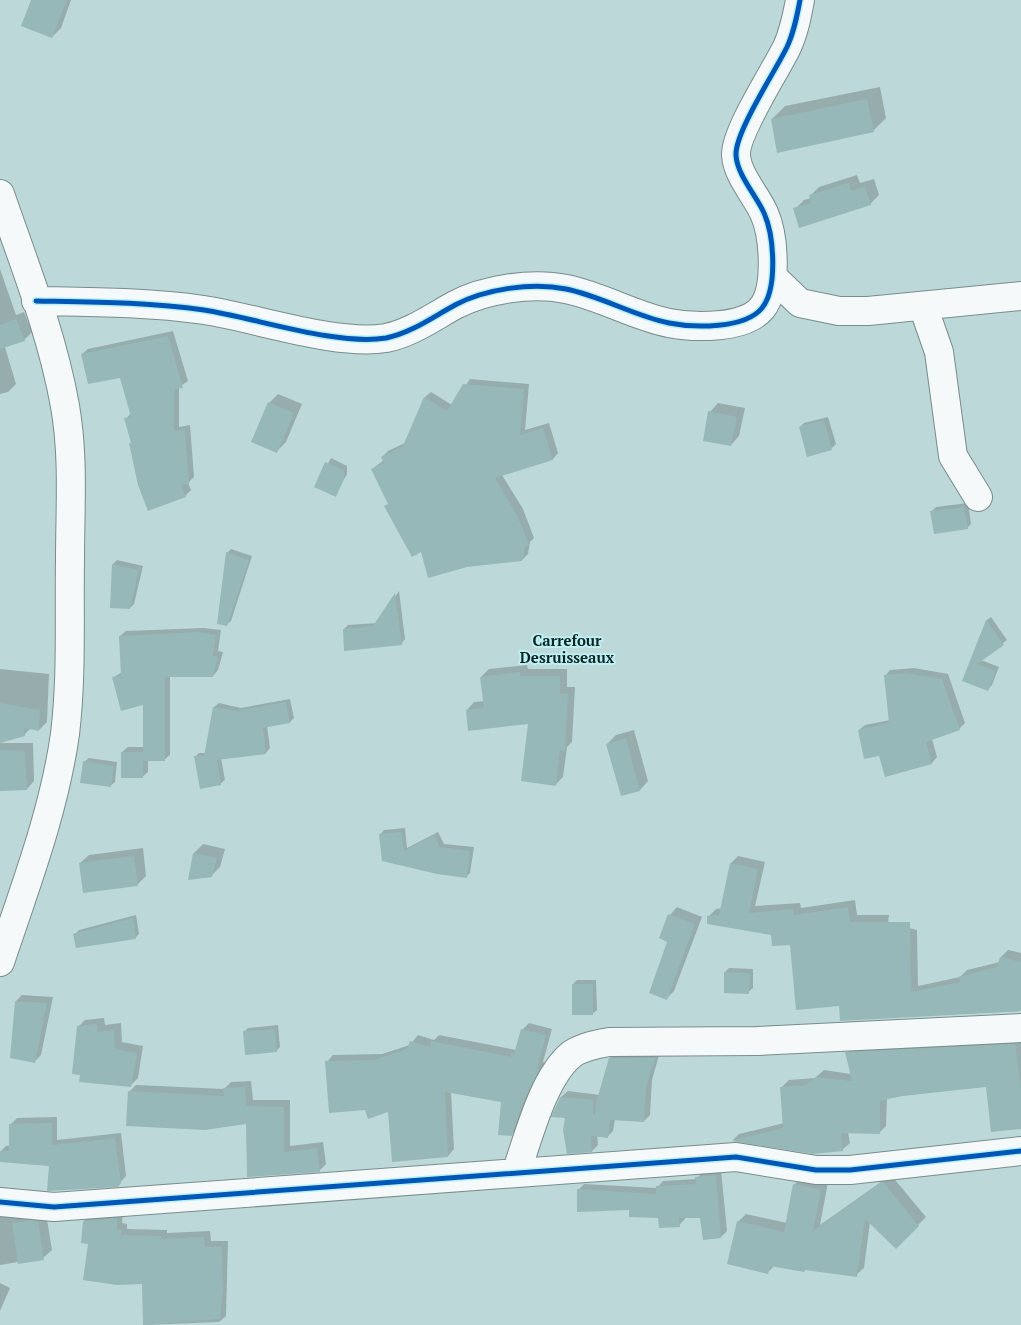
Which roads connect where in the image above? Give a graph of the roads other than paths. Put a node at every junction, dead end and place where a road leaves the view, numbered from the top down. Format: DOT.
graph roads {
  1 [pos="800,0"];
  2 [pos="0,194"];
  3 [pos="774,278"];
  4 [pos="1021,296"];
  5 [pos="36,301"];
  6 [pos="923,306"];
  7 [pos="978,497"];
  8 [pos="0,962"];
  9 [pos="1021,1028"];
  10 [pos="1021,1151"];
  11 [pos="516,1173"];
  12 [pos="0,1202"];
  1 -- 3 [label="street"];
  2 -- 5 [label="street"];
  3 -- 5 [label="street"];
  3 -- 6 [label="street"];
  4 -- 6 [label="street"];
  5 -- 8 [label="street"];
  6 -- 7 [label="street"];
  9 -- 11 [label="street"];
  10 -- 11 [label="street"];
  11 -- 12 [label="street"];
}
